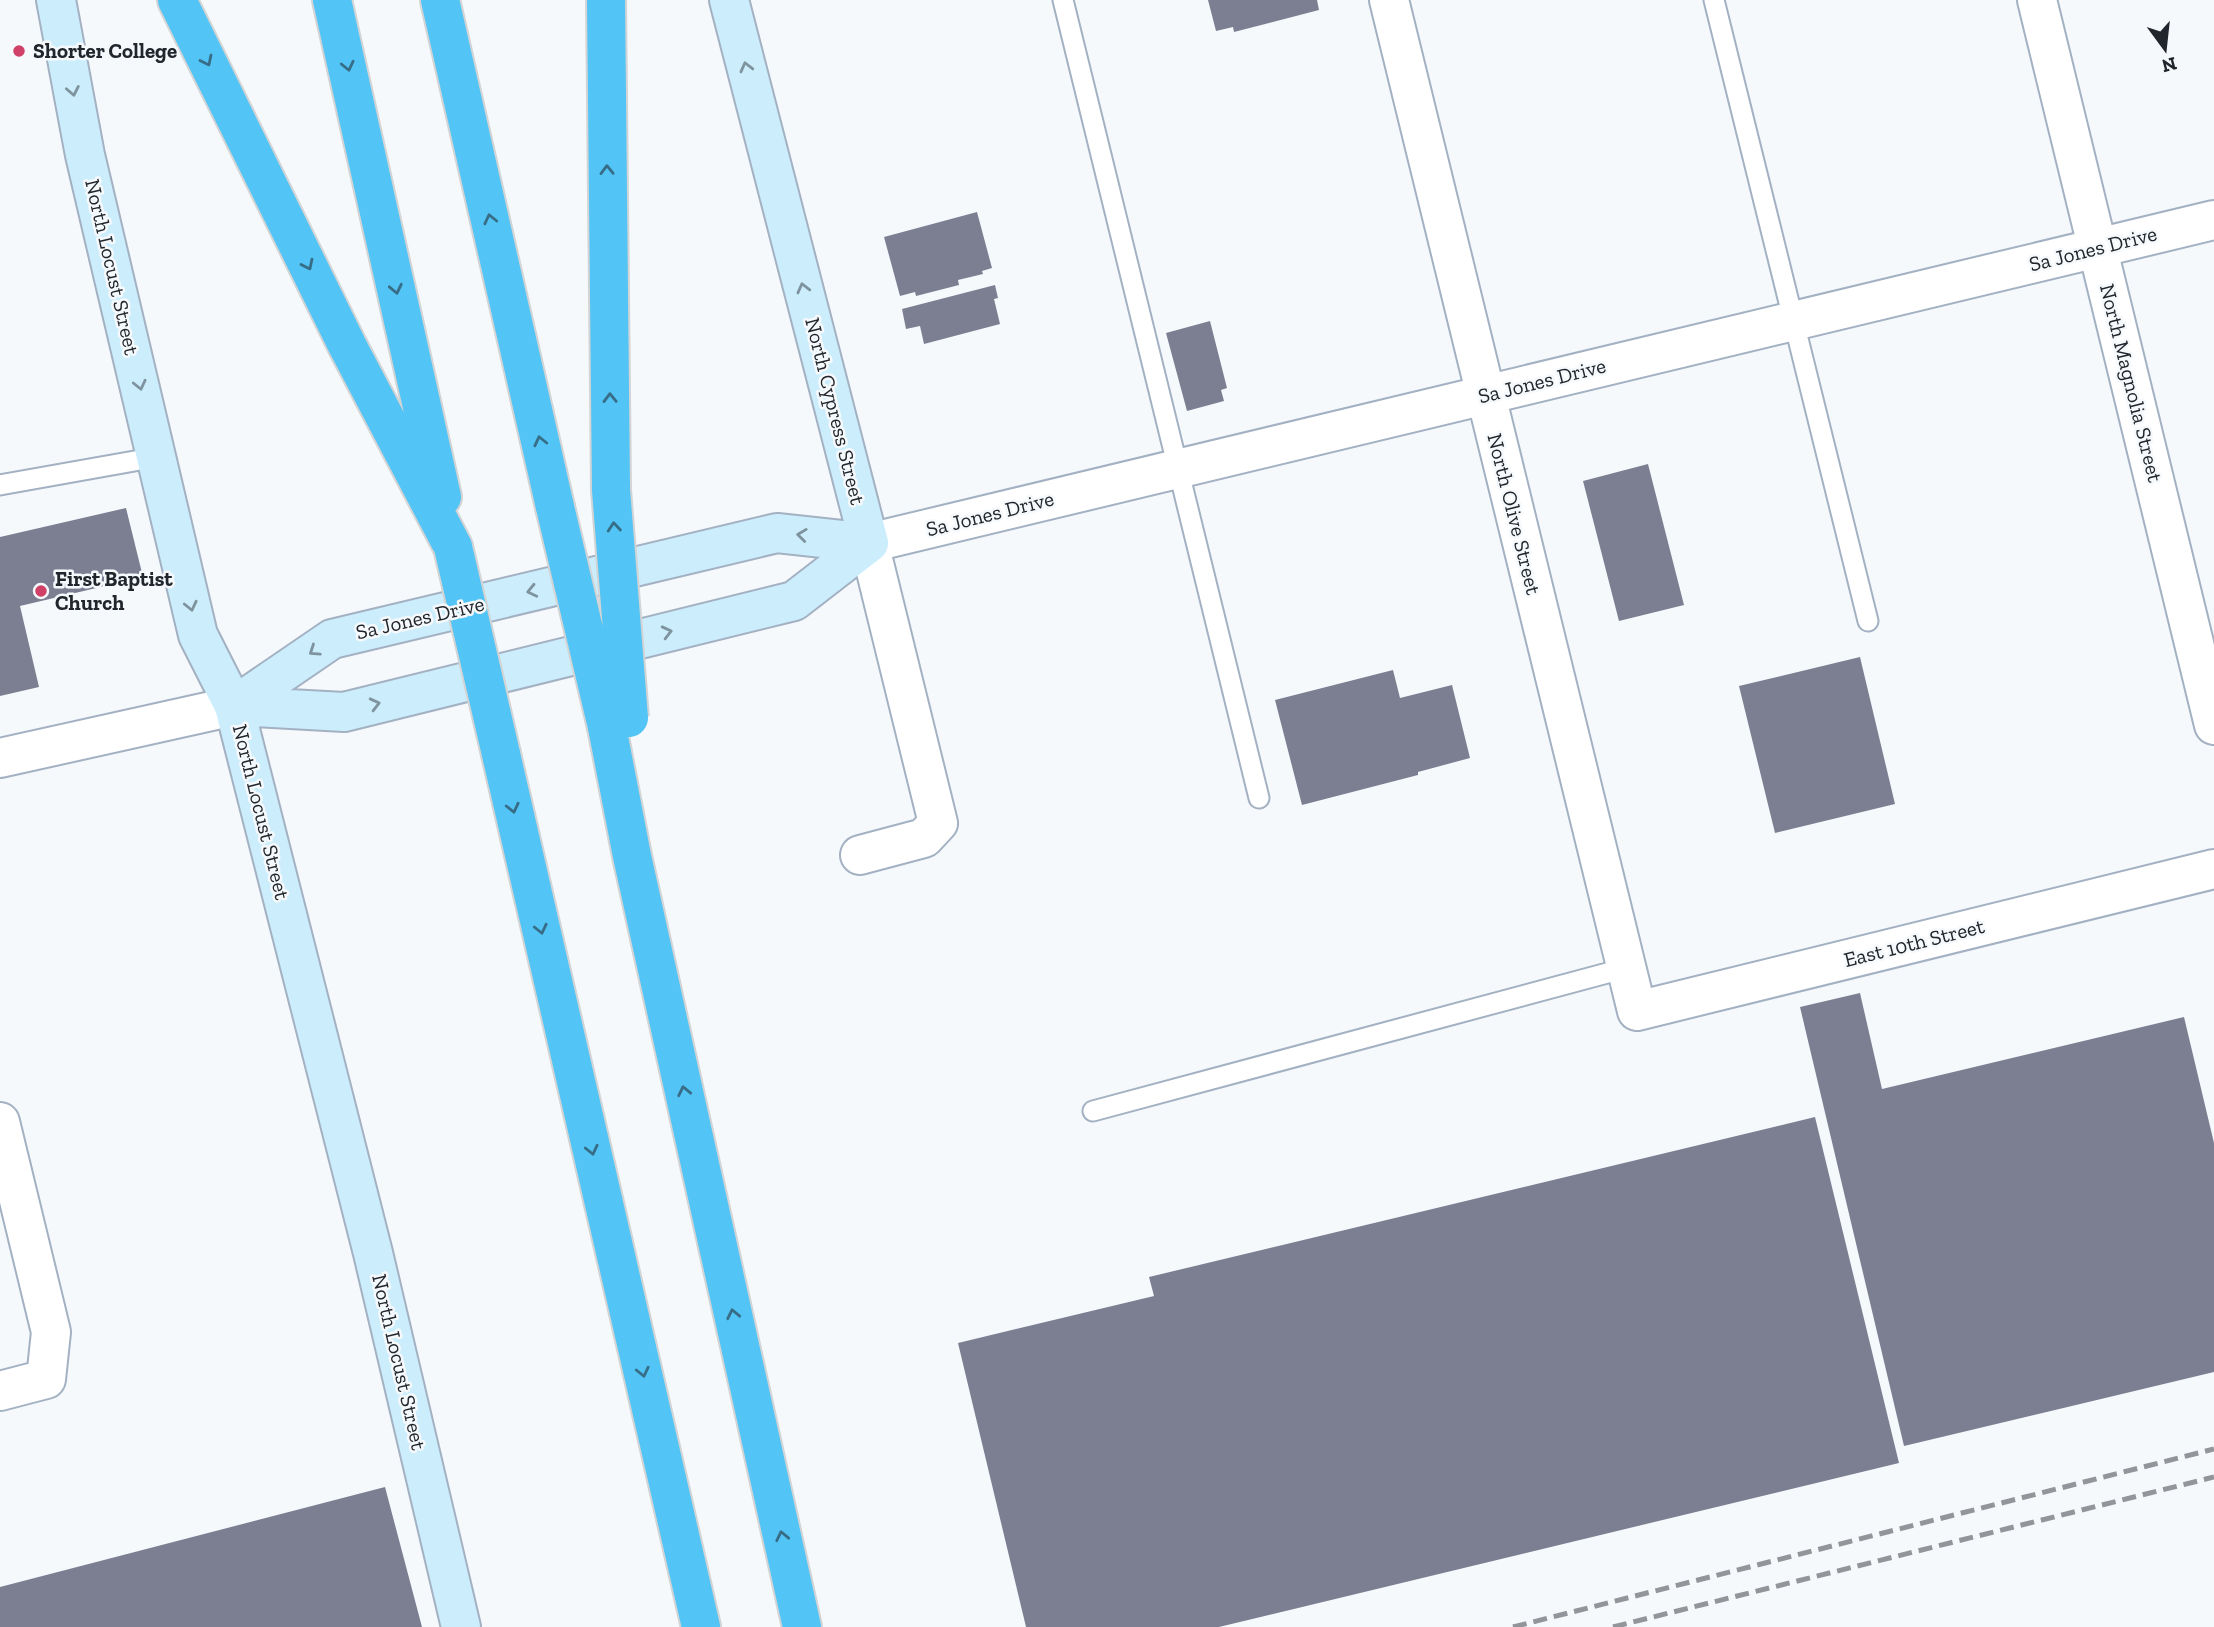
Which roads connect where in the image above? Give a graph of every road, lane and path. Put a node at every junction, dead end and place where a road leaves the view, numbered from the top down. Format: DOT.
graph roads {
  1 [pos="56,0"];
  2 [pos="177,0"];
  3 [pos="332,0"];
  4 [pos="440,0"];
  5 [pos="606,0"];
  6 [pos="729,0"];
  7 [pos="1063,0"];
  8 [pos="1390,0"];
  9 [pos="1714,0"];
  10 [pos="2037,0"];
  11 [pos="2214,220"];
  12 [pos="2098,248"];
  13 [pos="1794,321"];
  14 [pos="1485,395"];
  15 [pos="157,457"];
  16 [pos="1178,469"];
  17 [pos="0,485"];
  18 [pos="869,543"];
  19 [pos="453,547"];
  20 [pos="1868,621"];
  21 [pos="234,706"];
  22 [pos="618,722"];
  23 [pos="2214,726"];
  24 [pos="0,758"];
  25 [pos="1259,798"];
  26 [pos="859,855"];
  27 [pos="2214,869"];
  28 [pos="1629,978"];
  29 [pos="1093,1111"];
  30 [pos="0,1122"];
  31 [pos="0,1391"];
  32 [pos="799,1615"];
  33 [pos="701,1624"];
  34 [pos="461,1627"];
  1 -- 15 [label="main road, North Locust Street, one-way"];
  2 -- 19 [label="highway, one-way"];
  3 -- 19 [label="highway, one-way"];
  22 -- 4 [label="highway, one-way, bridge"];
  22 -- 5 [label="highway, one-way, bridge"];
  18 -- 6 [label="main road, North Cypress Street, one-way"];
  7 -- 16 [label="lane"];
  8 -- 14 [label="street, North Olive Street"];
  9 -- 13 [label="lane"];
  10 -- 12 [label="street, North Magnolia Street"];
  11 -- 12 [label="street, Sa Jones Drive"];
  12 -- 13 [label="street, Sa Jones Drive"];
  12 -- 23 [label="street, North Magnolia Street"];
  13 -- 14 [label="street, Sa Jones Drive"];
  13 -- 20 [label="lane"];
  14 -- 16 [label="street, Sa Jones Drive"];
  14 -- 28 [label="street, North Olive Street"];
  15 -- 17 [label="lane"];
  15 -- 21 [label="main road, North Locust Street, one-way"];
  16 -- 18 [label="street, Sa Jones Drive"];
  16 -- 25 [label="lane"];
  21 -- 18 [label="main road, Sa Jones Drive, one-way"];
  18 -- 21 [label="main road, Sa Jones Drive, one-way"];
  18 -- 26 [label="street, North Cypress Street"];
  19 -- 33 [label="highway, one-way, bridge"];
  21 -- 24 [label="street, Sa Jones Drive"];
  21 -- 34 [label="main road, North Locust Street"];
  32 -- 22 [label="highway, one-way"];
  27 -- 28 [label="street, East 10th Street"];
  28 -- 29 [label="lane"];
  30 -- 31 [label="street"];
}
